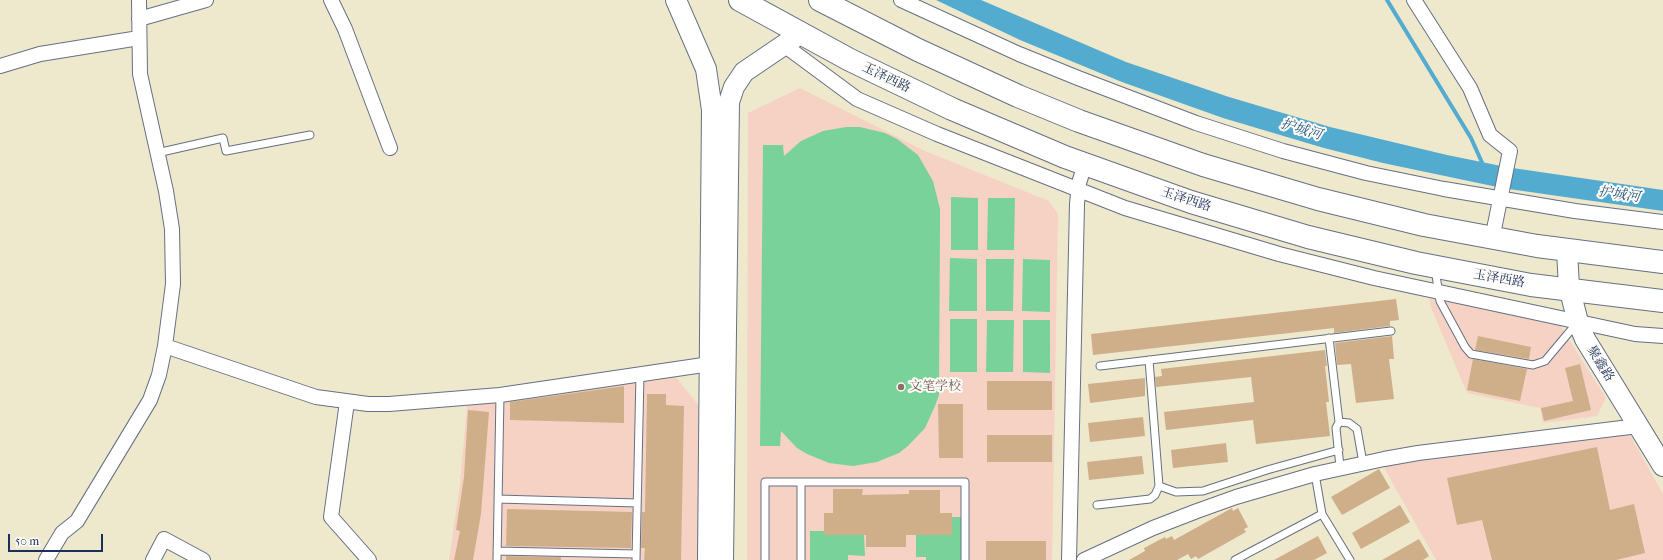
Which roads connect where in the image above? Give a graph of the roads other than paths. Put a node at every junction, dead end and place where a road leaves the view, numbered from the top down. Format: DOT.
graph roads {
  1 [pos="138,0"];
  2 [pos="206,0"];
  3 [pos="331,0"];
  4 [pos="676,0"];
  5 [pos="740,0"];
  6 [pos="820,0"];
  7 [pos="901,0"];
  8 [pos="1414,0"];
  9 [pos="139,19"];
  10 [pos="139,38"];
  11 [pos="792,39"];
  12 [pos="0,66"];
  13 [pos="310,135"];
  14 [pos="390,148"];
  15 [pos="158,153"];
  16 [pos="1085,164"];
  17 [pos="1078,189"];
  18 [pos="1501,198"];
  19 [pos="1663,222"];
  20 [pos="1492,239"];
  21 [pos="1574,252"];
  22 [pos="1663,262"];
  23 [pos="1434,267"];
  24 [pos="1439,291"];
  25 [pos="1576,291"];
  26 [pos="1663,301"];
  27 [pos="1585,323"];
  28 [pos="1391,331"];
  29 [pos="1663,336"];
  30 [pos="1329,338"];
  31 [pos="165,346"];
  32 [pos="1149,360"];
  33 [pos="710,364"];
  34 [pos="1100,366"];
  35 [pos="640,374"];
  36 [pos="500,394"];
  37 [pos="347,402"];
  38 [pos="1339,422"];
  39 [pos="1638,426"];
  40 [pos="1663,442"];
  41 [pos="1339,450"];
  42 [pos="1363,463"];
  43 [pos="1663,466"];
  44 [pos="1340,468"];
  45 [pos="1315,474"];
  46 [pos="801,482"];
  47 [pos="1160,486"];
  48 [pos="498,499"];
  49 [pos="637,503"];
  50 [pos="1098,505"];
  51 [pos="1322,514"];
  52 [pos="497,551"];
  53 [pos="636,557"];
  54 [pos="46,560"];
  55 [pos="153,560"];
  56 [pos="202,560"];
  57 [pos="369,560"];
  58 [pos="497,560"];
  59 [pos="708,560"];
  60 [pos="723,560"];
  61 [pos="765,560"];
  62 [pos="802,560"];
  63 [pos="965,560"];
  64 [pos="1069,560"];
  65 [pos="1084,560"];
  66 [pos="1235,560"];
  67 [pos="1350,560"];
  1 -- 9 [label="street"];
  2 -- 9 [label="street"];
  3 -- 14 [label="street"];
  4 -- 33 [label="street"];
  5 -- 11 [label="main road, 玉泽西路"];
  6 -- 20 [label="main road"];
  7 -- 18 [label="street"];
  8 -- 18 [label="street"];
  9 -- 10 [label="street"];
  10 -- 12 [label="street"];
  10 -- 15 [label="street"];
  11 -- 16 [label="main road, 玉泽西路"];
  11 -- 17 [label="street"];
  11 -- 60 [label="street"];
  13 -- 15 [label="lane"];
  15 -- 31 [label="street"];
  16 -- 17 [label="street"];
  16 -- 23 [label="main road, 玉泽西路"];
  17 -- 24 [label="street"];
  17 -- 64 [label="street"];
  18 -- 19 [label="street"];
  18 -- 20 [label="street"];
  20 -- 21 [label="main road"];
  21 -- 22 [label="main road"];
  21 -- 25 [label="street, 聚鑫路"];
  23 -- 24 [label="lane"];
  23 -- 25 [label="main road, 玉泽西路"];
  24 -- 27 [label="street"];
  24 -- 27 [label="lane"];
  25 -- 26 [label="main road, 玉泽西路"];
  25 -- 27 [label="street, 聚鑫路"];
  27 -- 29 [label="street"];
  27 -- 39 [label="street, 聚鑫路"];
  27 -- 40 [label="street, 聚鑫路"];
  28 -- 30 [label="lane"];
  30 -- 32 [label="lane"];
  30 -- 38 [label="lane"];
  31 -- 37 [label="street"];
  31 -- 54 [label="street"];
  32 -- 34 [label="lane"];
  32 -- 47 [label="lane"];
  33 -- 35 [label="street"];
  33 -- 59 [label="street"];
  35 -- 36 [label="street"];
  35 -- 49 [label="lane"];
  36 -- 37 [label="street"];
  36 -- 48 [label="lane"];
  37 -- 57 [label="street"];
  38 -- 41 [label="lane"];
  38 -- 42 [label="lane"];
  39 -- 42 [label="street"];
  39 -- 43 [label="street, 聚鑫路"];
  41 -- 44 [label="lane"];
  41 -- 47 [label="lane"];
  42 -- 44 [label="street"];
  44 -- 45 [label="street"];
  45 -- 51 [label="lane"];
  45 -- 65 [label="street"];
  46 -- 61 [label="lane"];
  46 -- 62 [label="lane"];
  46 -- 63 [label="lane"];
  47 -- 50 [label="lane"];
  48 -- 49 [label="lane"];
  48 -- 52 [label="lane"];
  49 -- 53 [label="lane"];
  51 -- 66 [label="lane"];
  51 -- 67 [label="lane"];
  52 -- 53 [label="lane"];
  52 -- 58 [label="lane"];
  55 -- 56 [label="street"];
}
